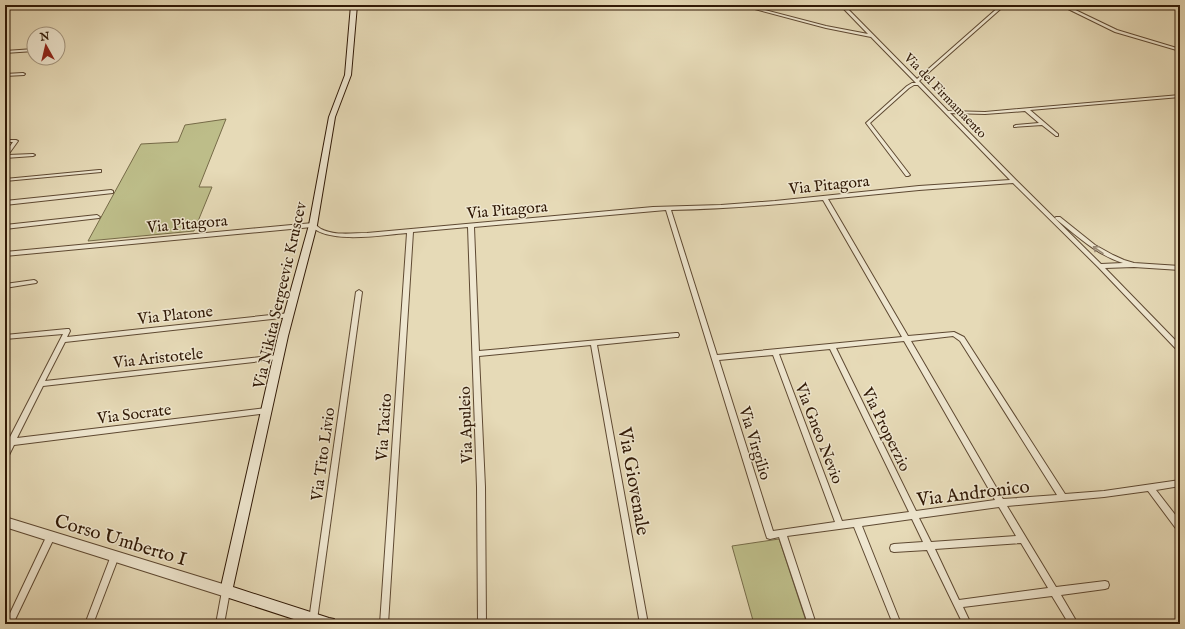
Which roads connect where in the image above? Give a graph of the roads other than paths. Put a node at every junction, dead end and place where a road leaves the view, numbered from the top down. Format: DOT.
graph roads {
  1 [pos="354,5"];
  2 [pos="742,5"];
  3 [pos="842,5"];
  4 [pos="1003,5"];
  5 [pos="1062,5"];
  6 [pos="872,36"];
  7 [pos="1180,50"];
  8 [pos="26,51"];
  9 [pos="5,52"];
  10 [pos="23,74"];
  11 [pos="5,75"];
  12 [pos="919,82"];
  13 [pos="1174,96"];
  14 [pos="1180,96"];
  15 [pos="1180,101"];
  16 [pos="1027,110"];
  17 [pos="948,112"];
  18 [pos="1043,124"];
  19 [pos="1016,126"];
  20 [pos="1056,135"];
  21 [pos="5,141"];
  22 [pos="33,155"];
  23 [pos="5,157"];
  24 [pos="99,170"];
  25 [pos="908,175"];
  26 [pos="5,180"];
  27 [pos="1014,180"];
  28 [pos="111,192"];
  29 [pos="825,198"];
  30 [pos="1034,200"];
  31 [pos="5,203"];
  32 [pos="668,209"];
  33 [pos="97,217"];
  34 [pos="313,225"];
  35 [pos="471,226"];
  36 [pos="5,227"];
  37 [pos="410,231"];
  38 [pos="5,254"];
  39 [pos="1134,265"];
  40 [pos="1100,266"];
  41 [pos="1180,268"];
  42 [pos="34,282"];
  43 [pos="5,286"];
  44 [pos="359,292"];
  45 [pos="290,315"];
  46 [pos="676,335"];
  47 [pos="5,337"];
  48 [pos="907,338"];
  49 [pos="63,340"];
  50 [pos="594,343"];
  51 [pos="832,346"];
  52 [pos="1180,349"];
  53 [pos="775,352"];
  54 [pos="476,354"];
  55 [pos="279,357"];
  56 [pos="716,358"];
  57 [pos="40,384"];
  58 [pos="266,411"];
  59 [pos="8,443"];
  60 [pos="5,454"];
  61 [pos="1180,483"];
  62 [pos="1151,489"];
  63 [pos="1063,497"];
  64 [pos="1001,503"];
  65 [pos="913,515"];
  66 [pos="5,522"];
  67 [pos="840,524"];
  68 [pos="857,524"];
  69 [pos="1180,527"];
  70 [pos="782,534"];
  71 [pos="770,535"];
  72 [pos="51,536"];
  73 [pos="1023,539"];
  74 [pos="929,547"];
  75 [pos="894,548"];
  76 [pos="115,556"];
  77 [pos="1105,585"];
  78 [pos="1053,590"];
  79 [pos="226,591"];
  80 [pos="957,604"];
  81 [pos="313,620"];
  82 [pos="9,624"];
  83 [pos="89,624"];
  84 [pos="220,624"];
  85 [pos="329,624"];
  86 [pos="384,624"];
  87 [pos="482,624"];
  88 [pos="644,624"];
  89 [pos="812,624"];
  90 [pos="898,624"];
  91 [pos="967,624"];
  92 [pos="1074,624"];
  1 -- 34 [label="main road, Via Nikita Sergeevic Kruscev"];
  2 -- 6 [label="street"];
  3 -- 6 [label="street, Via del Firmamaento"];
  4 -- 12 [label="street"];
  5 -- 7 [label="street"];
  6 -- 12 [label="street, Via del Firmamaento"];
  8 -- 9 [label="street"];
  10 -- 11 [label="street"];
  12 -- 17 [label="street, Via del Firmamaento"];
  12 -- 25 [label="street"];
  13 -- 14 [label="street"];
  13 -- 15 [label="street"];
  13 -- 16 [label="street"];
  16 -- 17 [label="street"];
  16 -- 18 [label="street"];
  17 -- 27 [label="street, Via del Firmamaento"];
  18 -- 19 [label="street"];
  18 -- 20 [label="street"];
  21 -- 23 [label="street"];
  22 -- 23 [label="street"];
  24 -- 26 [label="street"];
  27 -- 29 [label="street, Via Pitagora"];
  27 -- 30 [label="street, Via del Firmamaento"];
  28 -- 31 [label="street"];
  29 -- 32 [label="street, Via Pitagora"];
  29 -- 48 [label="street"];
  39 -- 30 [label="street, Via del Firmamaento, one-way"];
  30 -- 40 [label="street, Via del Firmamaento"];
  32 -- 35 [label="street, Via Pitagora"];
  32 -- 56 [label="street, Via Virgilio"];
  33 -- 36 [label="street"];
  34 -- 37 [label="street, Via Pitagora"];
  34 -- 38 [label="street, Via Pitagora"];
  34 -- 45 [label="main road, Via Nikita Sergeevic Kruscev"];
  35 -- 37 [label="street, Via Pitagora"];
  35 -- 54 [label="street, Via Apuleio"];
  37 -- 86 [label="street, Via Tacito"];
  39 -- 40 [label="street"];
  39 -- 41 [label="street"];
  40 -- 52 [label="street, Via del Firmamaento"];
  42 -- 43 [label="street"];
  44 -- 81 [label="street, Via Tito Livio"];
  45 -- 49 [label="street, Via Platone"];
  45 -- 55 [label="main road, Via Nikita Sergeevic Kruscev"];
  46 -- 50 [label="street"];
  47 -- 49 [label="street"];
  48 -- 51 [label="street"];
  48 -- 63 [label="street"];
  48 -- 64 [label="street"];
  49 -- 57 [label="street"];
  50 -- 54 [label="street"];
  50 -- 88 [label="street, Via Giovenale"];
  51 -- 53 [label="street"];
  51 -- 65 [label="street, Via Properzio"];
  53 -- 56 [label="street"];
  53 -- 67 [label="street, Via Gneo Nevio"];
  54 -- 87 [label="street, Via Apuleio"];
  55 -- 57 [label="street, Via Aristotele"];
  55 -- 58 [label="main road, Via Nikita Sergeevic Kruscev"];
  56 -- 71 [label="street, Via Virgilio"];
  57 -- 59 [label="street"];
  58 -- 59 [label="street, Via Socrate"];
  58 -- 79 [label="main road, Via Nikita Sergeevic Kruscev"];
  59 -- 60 [label="street"];
  61 -- 62 [label="street, Via Andronico"];
  62 -- 63 [label="street, Via Andronico"];
  62 -- 69 [label="street"];
  63 -- 64 [label="street, Via Andronico"];
  64 -- 65 [label="street, Via Andronico"];
  64 -- 73 [label="street"];
  65 -- 68 [label="street, Via Andronico"];
  65 -- 74 [label="street, Via Properzio"];
  66 -- 72 [label="street, Corso Umberto I"];
  67 -- 68 [label="street, Via Andronico"];
  67 -- 70 [label="street, Via Andronico"];
  68 -- 90 [label="street"];
  70 -- 71 [label="street, Via Andronico"];
  70 -- 89 [label="street"];
  72 -- 76 [label="street, Corso Umberto I"];
  72 -- 82 [label="street"];
  73 -- 74 [label="street"];
  73 -- 78 [label="street"];
  74 -- 75 [label="street"];
  74 -- 80 [label="street, Via Properzio"];
  76 -- 79 [label="street, Corso Umberto I"];
  76 -- 83 [label="street"];
  77 -- 78 [label="street"];
  78 -- 80 [label="street"];
  78 -- 92 [label="street"];
  79 -- 81 [label="main road"];
  79 -- 84 [label="street"];
  80 -- 91 [label="street, Via Properzio"];
  81 -- 85 [label="main road"];
}
